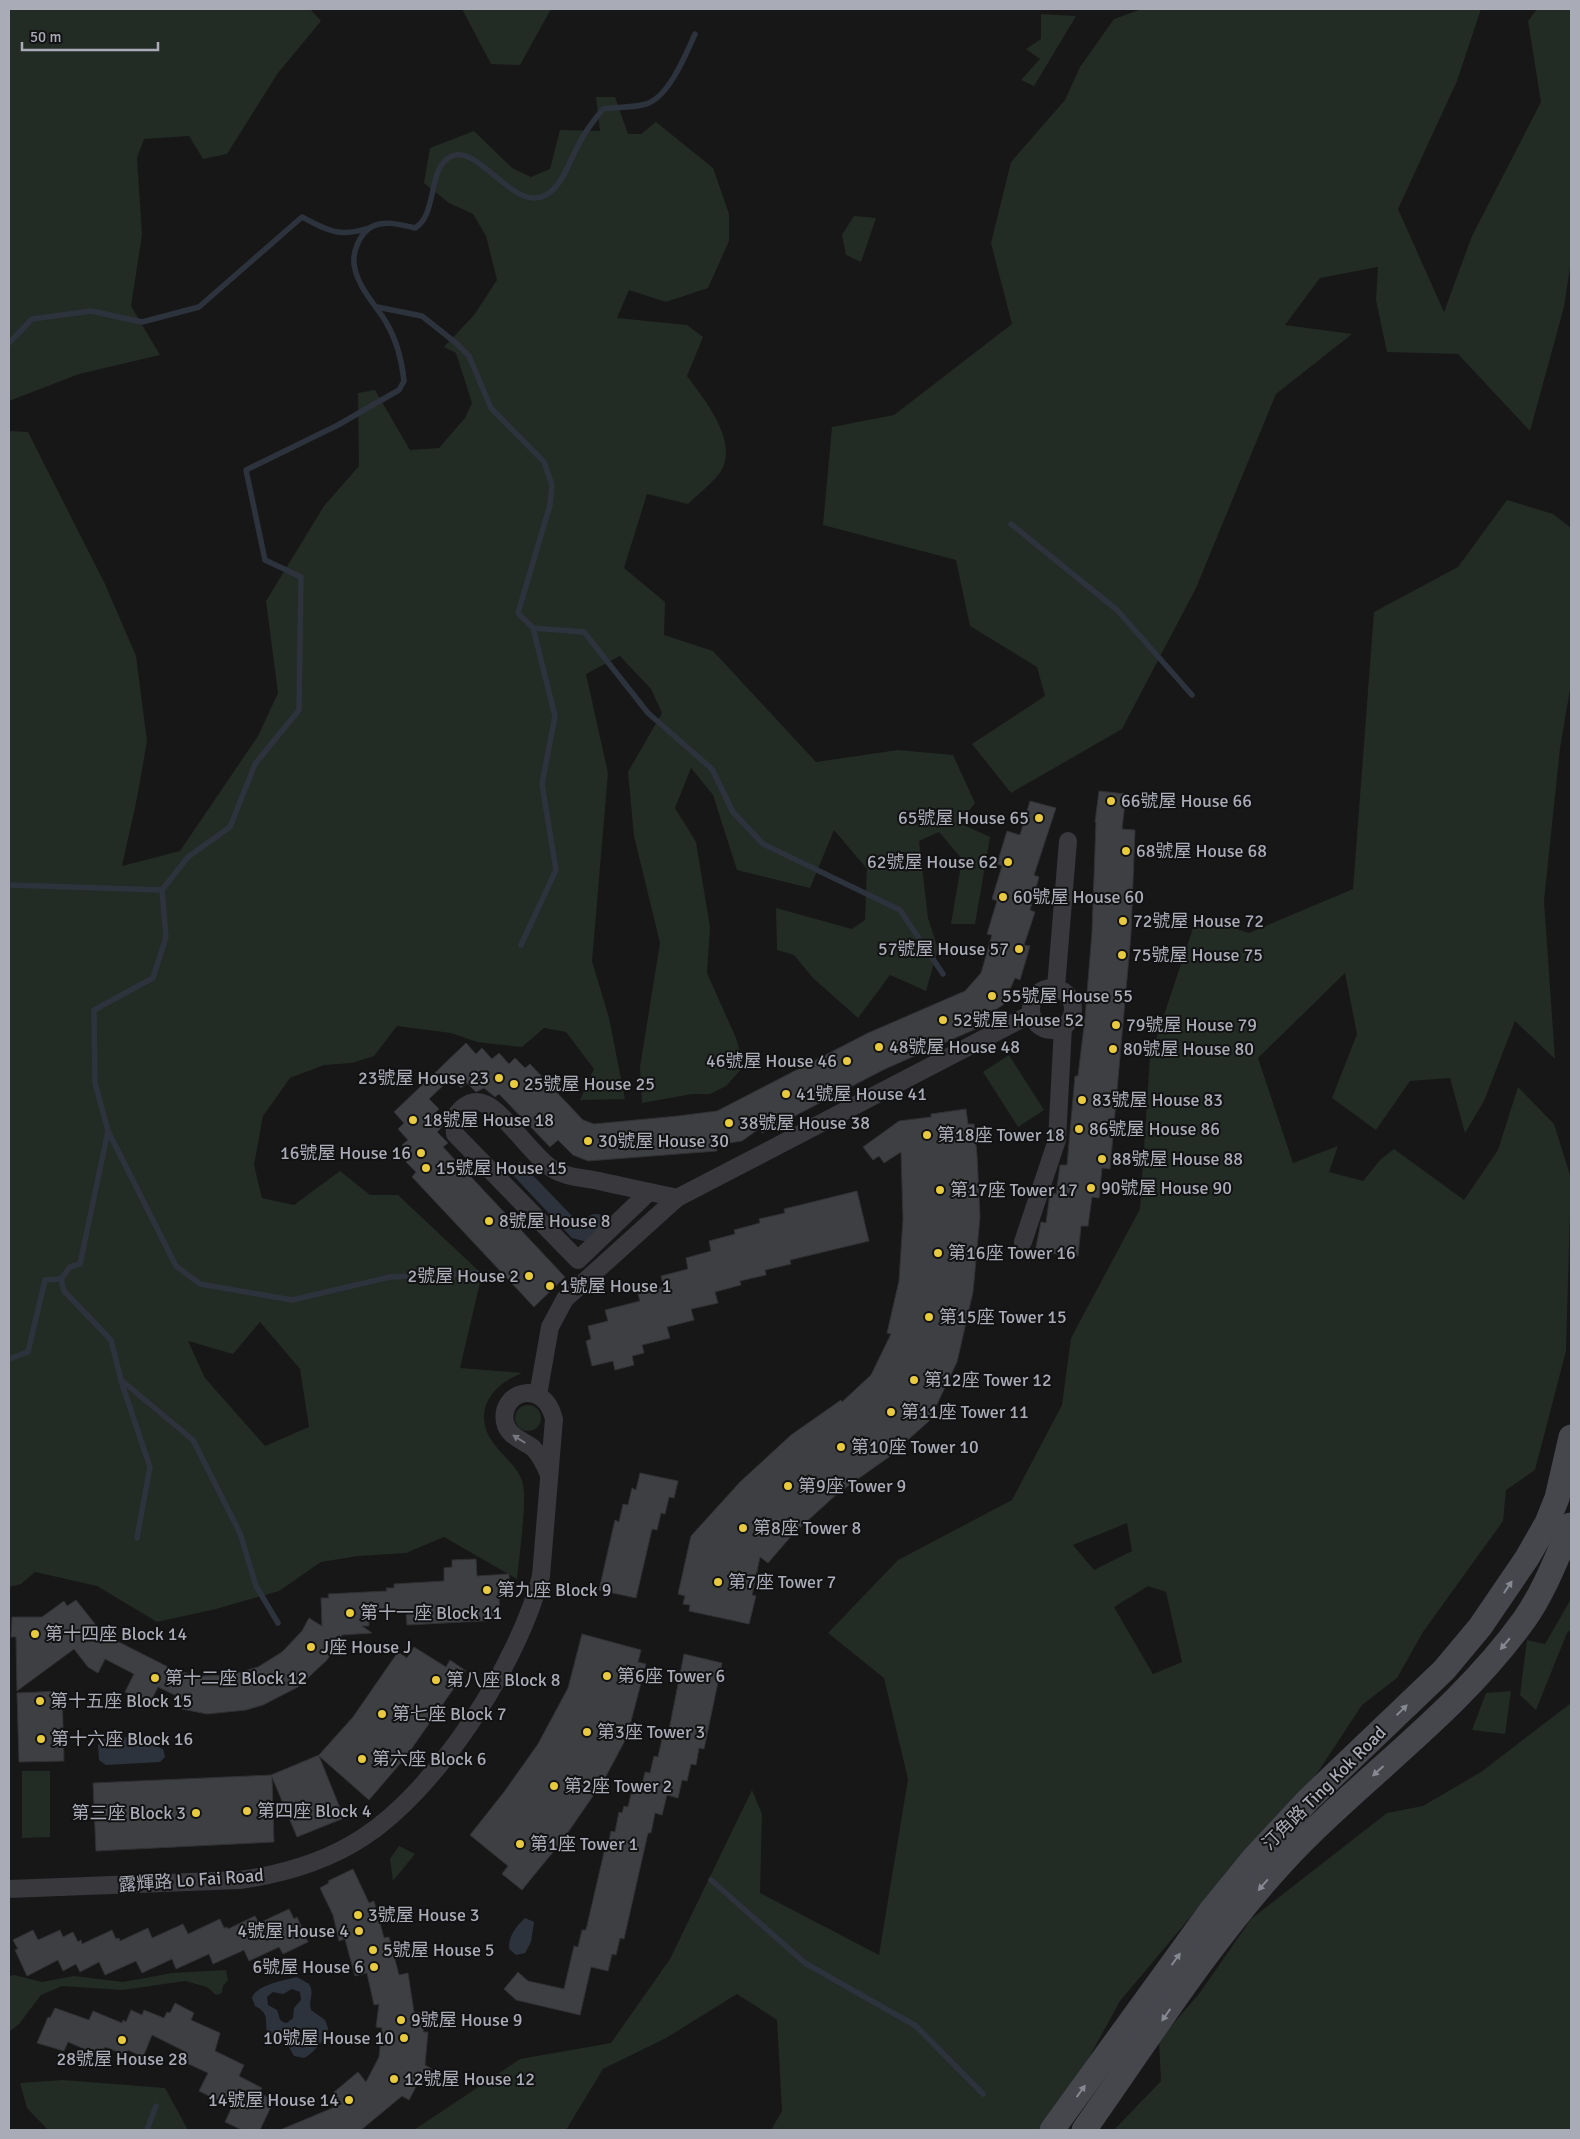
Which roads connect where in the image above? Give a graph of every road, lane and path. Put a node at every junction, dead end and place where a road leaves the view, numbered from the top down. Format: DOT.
graph roads {
  1 [pos="1068,841"];
  2 [pos="1056,987"];
  3 [pos="1031,1014"];
  4 [pos="1063,1027"];
  5 [pos="649,1192"];
  6 [pos="677,1198"];
  7 [pos="1023,1242"];
  8 [pos="538,1395"];
  9 [pos="1571,1437"];
  10 [pos="549,1475"];
  11 [pos="1571,1525"];
  12 [pos="9,1889"];
  13 [pos="1052,2130"];
  14 [pos="1084,2130"];
  1 -- 2 [label="street"];
  2 -- 3 [label="street"];
  2 -- 4 [label="street"];
  3 -- 4 [label="street"];
  3 -- 6 [label="street"];
  4 -- 7 [label="street"];
  5 -- 5 [label="street"];
  5 -- 6 [label="street"];
  6 -- 8 [label="street"];
  8 -- 10 [label="street, 露輝路 Lo Fai Road"];
  10 -- 8 [label="street, one-way"];
  13 -- 9 [label="main road, 汀角路 Ting Kok Road, one-way"];
  10 -- 12 [label="street, 露輝路 Lo Fai Road"];
  11 -- 14 [label="main road, 汀角路 Ting Kok Road, one-way"];
}
